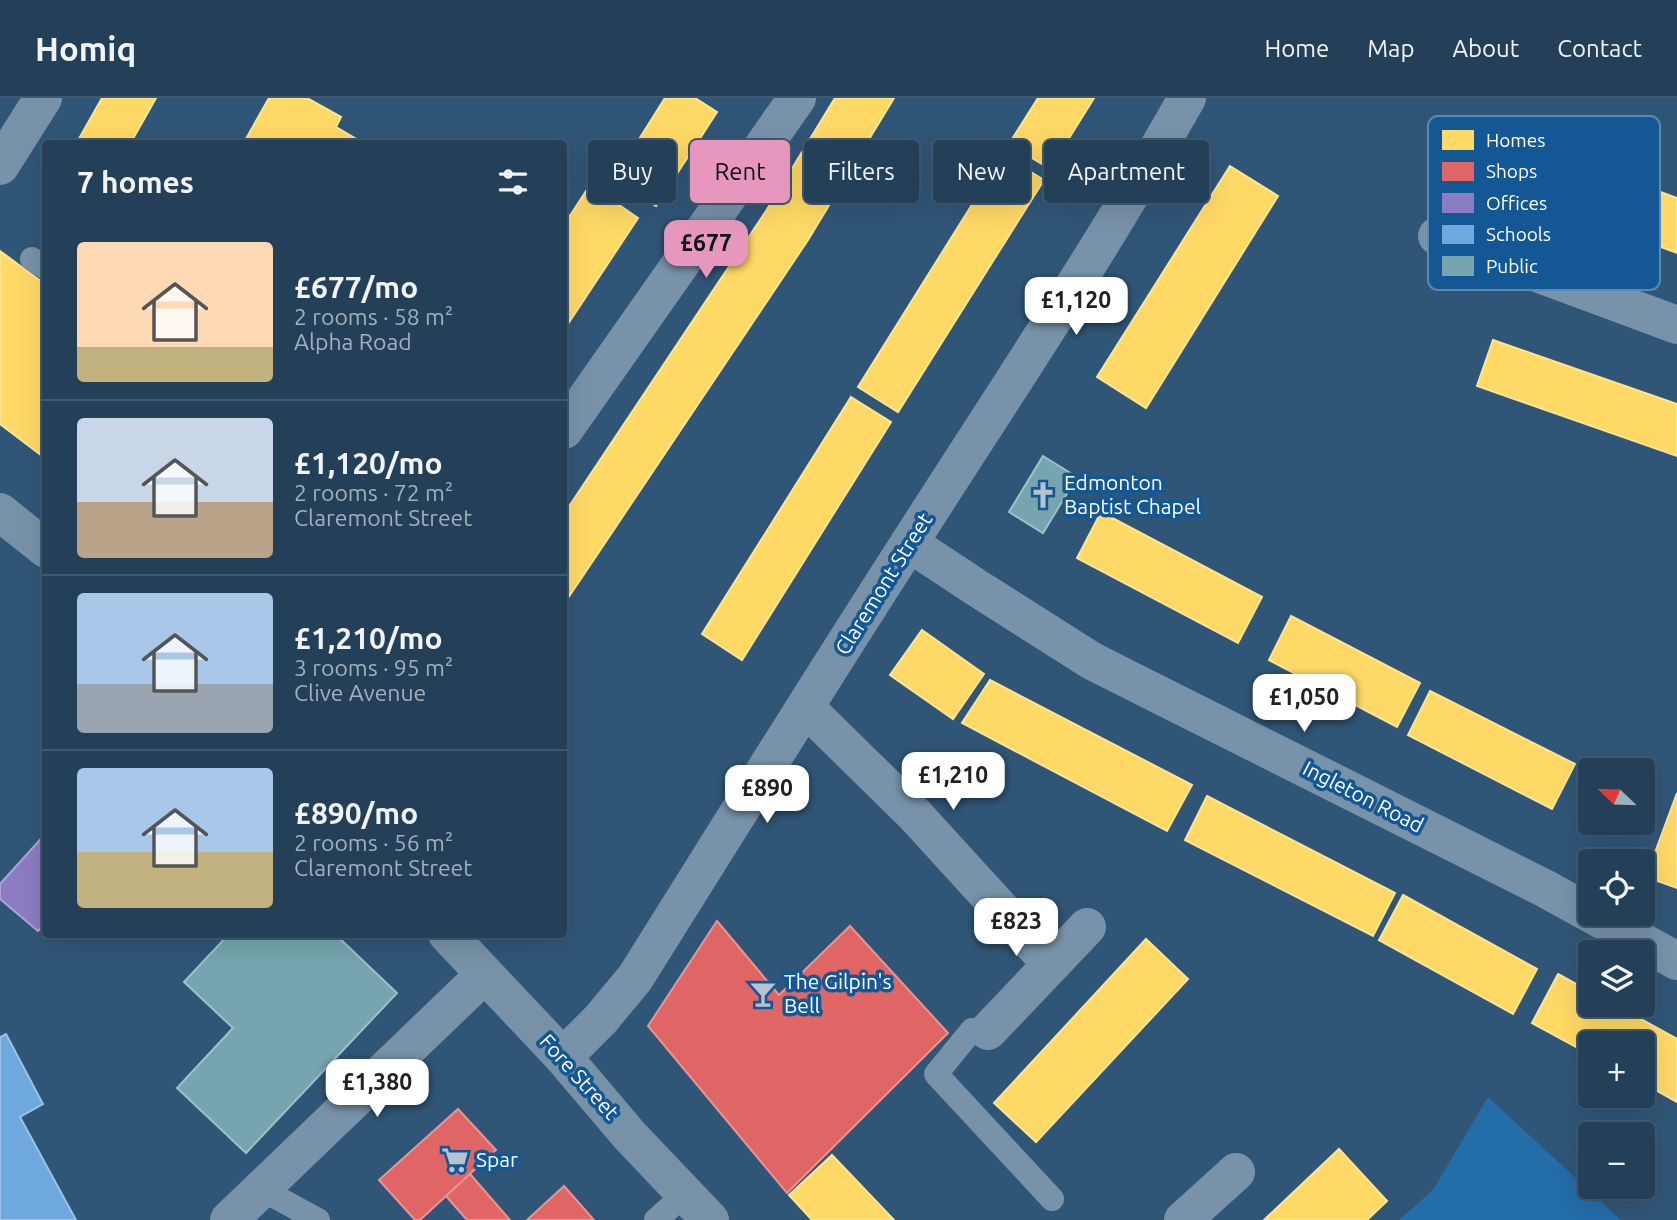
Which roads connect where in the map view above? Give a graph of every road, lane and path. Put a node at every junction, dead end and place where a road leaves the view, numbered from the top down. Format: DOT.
graph roads {
  1 [pos="43,98"];
  2 [pos="1187,98"];
  3 [pos="789,101"];
  4 [pos="0,166"];
  5 [pos="1583,290"];
  6 [pos="1677,325"];
  7 [pos="568,416"];
  8 [pos="0,512"];
  9 [pos="909,542"];
  10 [pos="42,547"];
  11 [pos="806,708"];
  12 [pos="1087,927"];
  13 [pos="451,938"];
  14 [pos="1677,961"];
  15 [pos="1051,964"];
  16 [pos="484,975"];
  17 [pos="988,1031"];
  18 [pos="563,1057"];
  19 [pos="1236,1172"];
  20 [pos="261,1189"];
  21 [pos="1052,1199"];
  22 [pos="697,1207"];
  23 [pos="229,1220"];
  24 [pos="318,1220"];
  25 [pos="656,1220"];
  26 [pos="1183,1220"];
  1 -- 4 [label="street"];
  2 -- 9 [label="street, Claremont Street"];
  3 -- 7 [label="street"];
  5 -- 6 [label="street"];
  8 -- 10 [label="main road"];
  9 -- 11 [label="street, Claremont Street"];
  9 -- 14 [label="street, Ingleton Road"];
  11 -- 15 [label="street"];
  11 -- 18 [label="street, Claremont Street"];
  12 -- 15 [label="street"];
  13 -- 16 [label="main road, Fore Street"];
  15 -- 17 [label="street"];
  16 -- 18 [label="main road, Fore Street"];
  16 -- 20 [label="street"];
  17 -- 21 [label="lane"];
  18 -- 22 [label="main road, Fore Street"];
  19 -- 26 [label="street"];
  20 -- 23 [label="street"];
  20 -- 24 [label="lane"];
  22 -- 25 [label="lane"];
}
